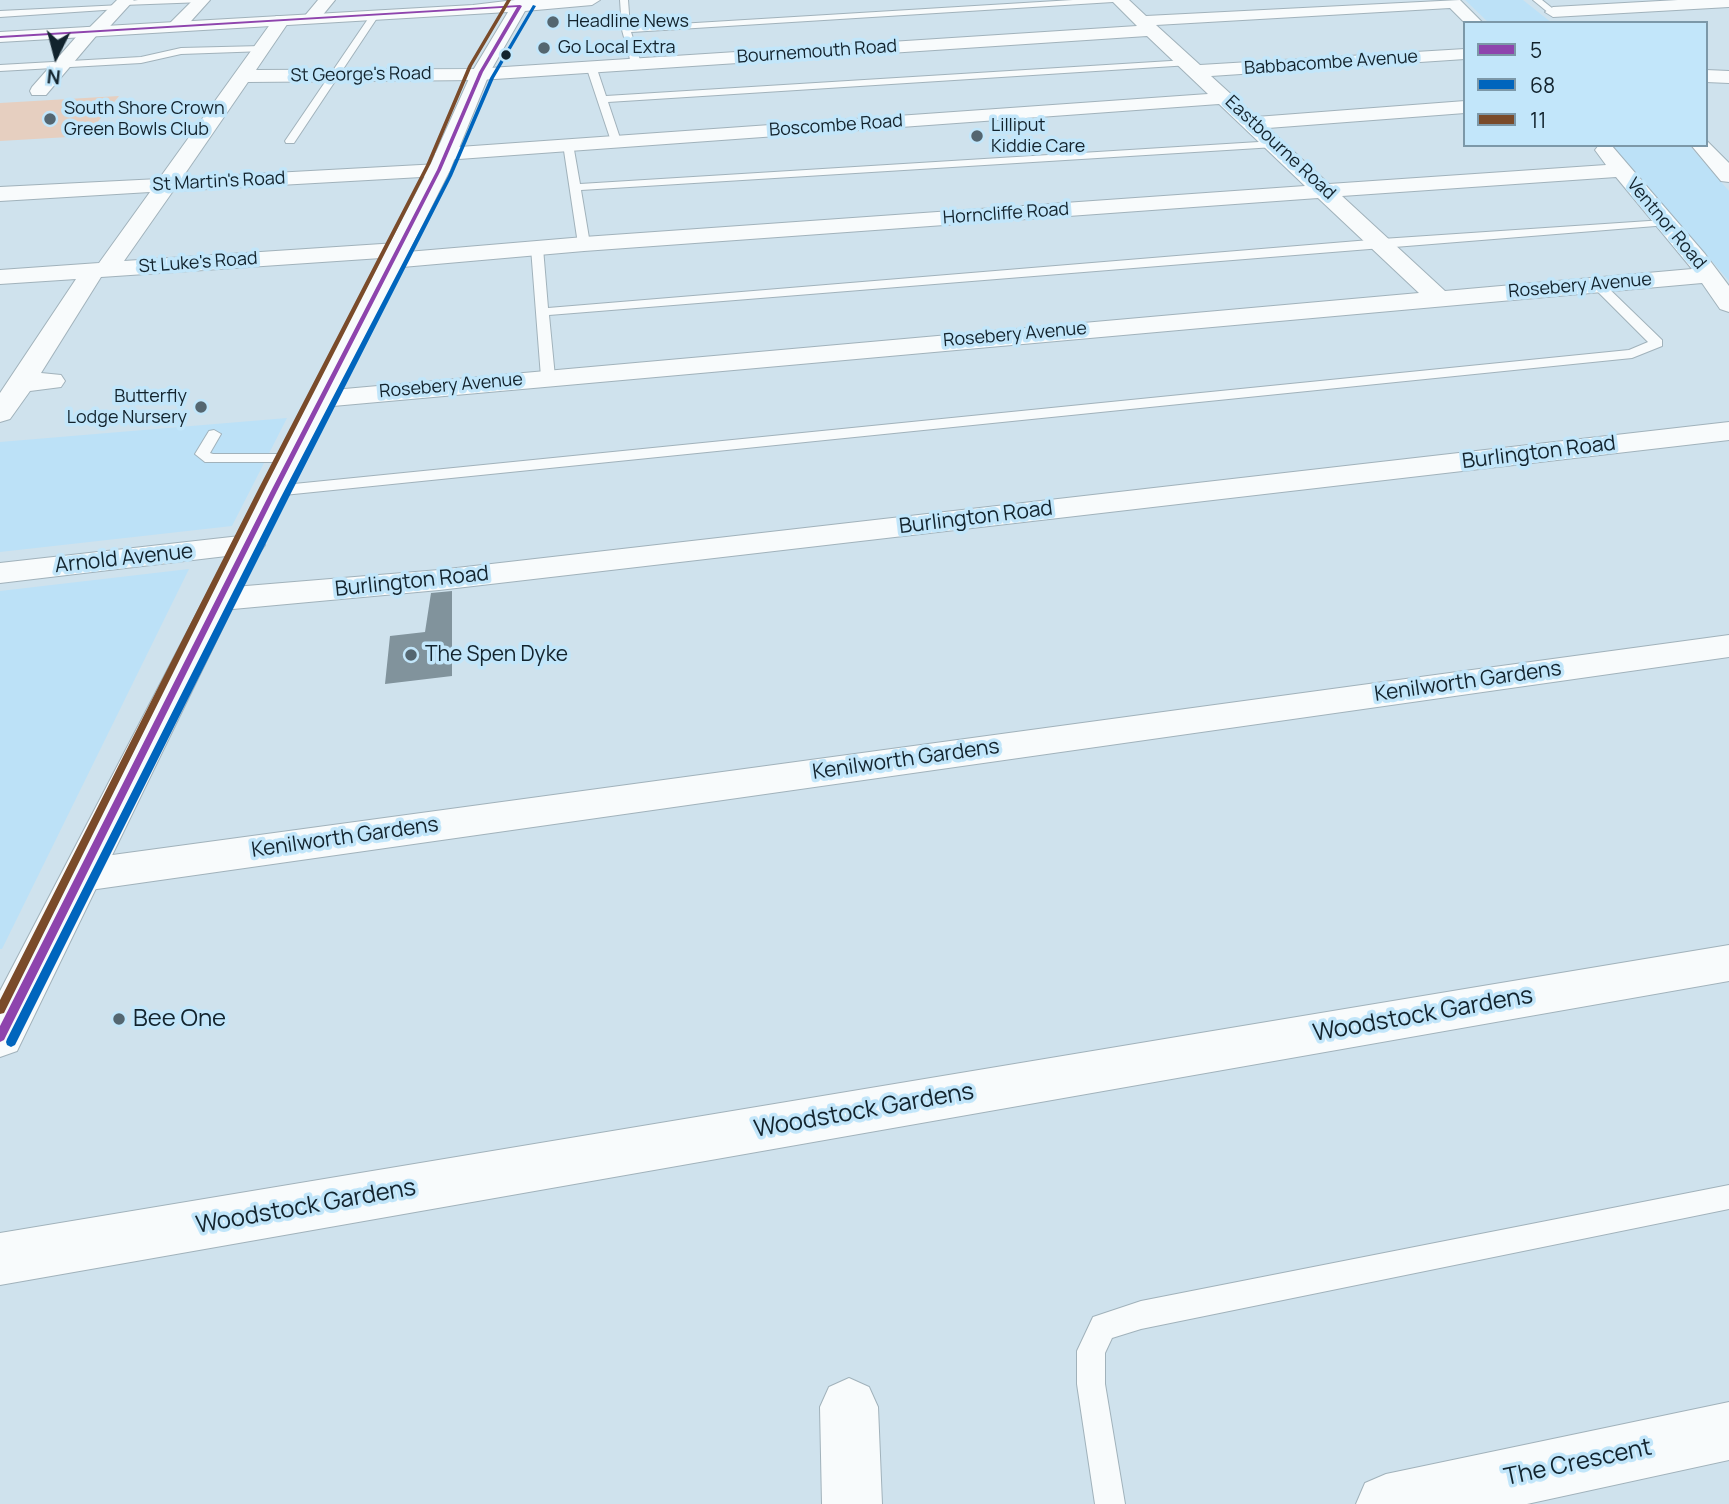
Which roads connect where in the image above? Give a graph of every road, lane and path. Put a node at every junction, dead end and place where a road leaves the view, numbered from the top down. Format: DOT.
graph roads {
  1 [pos="202,0"];
  2 [pos="327,0"];
  3 [pos="592,0"];
  4 [pos="624,0"];
  5 [pos="1113,0"];
  6 [pos="1119,0"];
  7 [pos="1537,0"];
  8 [pos="1729,2"];
  9 [pos="123,3"];
  10 [pos="521,3"];
  11 [pos="1352,4"];
  12 [pos="1696,4"];
  13 [pos="0,14"];
  14 [pos="375,15"];
  15 [pos="311,18"];
  16 [pos="1559,18"];
  17 [pos="1720,19"];
  18 [pos="282,20"];
  19 [pos="1473,21"];
  20 [pos="177,26"];
  21 [pos="1148,26"];
  22 [pos="626,30"];
  23 [pos="93,31"];
  24 [pos="0,37"];
  25 [pos="262,49"];
  26 [pos="1463,54"];
  27 [pos="161,55"];
  28 [pos="636,63"];
  29 [pos="62,65"];
  30 [pos="591,66"];
  31 [pos="1192,67"];
  32 [pos="0,68"];
  33 [pos="149,73"];
  34 [pos="480,73"];
  35 [pos="335,75"];
  36 [pos="242,76"];
  37 [pos="1708,76"];
  38 [pos="1729,77"];
  39 [pos="39,91"];
  40 [pos="1227,98"];
  41 [pos="602,100"];
  42 [pos="1463,107"];
  43 [pos="1253,122"];
  44 [pos="616,141"];
  45 [pos="290,142"];
  46 [pos="568,144"];
  47 [pos="1275,144"];
  48 [pos="1603,147"];
  49 [pos="1703,147"];
  50 [pos="442,162"];
  51 [pos="1621,170"];
  52 [pos="1729,176"];
  53 [pos="167,185"];
  54 [pos="576,187"];
  55 [pos="1326,191"];
  56 [pos="0,194"];
  57 [pos="1664,223"];
  58 [pos="1381,243"];
  59 [pos="584,244"];
  60 [pos="537,248"];
  61 [pos="394,255"];
  62 [pos="100,270"];
  63 [pos="1709,275"];
  64 [pos="0,277"];
  65 [pos="1597,284"];
  66 [pos="1438,298"];
  67 [pos="1729,304"];
  68 [pos="543,312"];
  69 [pos="548,377"];
  70 [pos="51,381"];
  71 [pos="9,394"];
  72 [pos="322,399"];
  73 [pos="1729,431"];
  74 [pos="214,434"];
  75 [pos="292,458"];
  76 [pos="274,491"];
  77 [pos="248,545"];
  78 [pos="0,573"];
  79 [pos="222,599"];
  80 [pos="1729,646"];
  81 [pos="83,874"];
  82 [pos="1729,963"];
  83 [pos="0,1037"];
  84 [pos="1729,1197"];
  85 [pos="0,1259"];
  86 [pos="849,1407"];
  87 [pos="1729,1431"];
  88 [pos="852,1504"];
  89 [pos="1110,1504"];
  90 [pos="1386,1504"];
  1 -- 9 [label="lane"];
  1 -- 20 [label="street"];
  2 -- 15 [label="street"];
  3 -- 10 [label="street"];
  4 -- 22 [label="lane"];
  5 -- 22 [label="lane"];
  6 -- 21 [label="street, Eastbourne Road"];
  7 -- 16 [label="lane"];
  8 -- 12 [label="street"];
  9 -- 13 [label="lane"];
  9 -- 23 [label="street"];
  10 -- 14 [label="street"];
  10 -- 34 [label="street"];
  11 -- 19 [label="street, Bournemouth Road"];
  11 -- 21 [label="street, Bournemouth Road"];
  12 -- 16 [label="street"];
  12 -- 17 [label="street"];
  14 -- 15 [label="street"];
  14 -- 35 [label="lane"];
  15 -- 18 [label="street"];
  18 -- 20 [label="street"];
  18 -- 25 [label="street"];
  20 -- 23 [label="street"];
  21 -- 28 [label="street, Bournemouth Road"];
  21 -- 31 [label="street, Eastbourne Road"];
  22 -- 28 [label="lane"];
  23 -- 24 [label="street"];
  23 -- 29 [label="street"];
  25 -- 27 [label="lane"];
  25 -- 36 [label="street"];
  26 -- 31 [label="street, Babbacombe Avenue"];
  27 -- 29 [label="lane"];
  27 -- 33 [label="lane"];
  28 -- 30 [label="street, Bournemouth Road"];
  29 -- 32 [label="lane"];
  29 -- 39 [label="street"];
  30 -- 34 [label="street, Bournemouth Road"];
  30 -- 41 [label="lane"];
  31 -- 40 [label="street, Eastbourne Road"];
  31 -- 41 [label="lane"];
  34 -- 35 [label="street, St George's Road"];
  34 -- 50 [label="street"];
  35 -- 36 [label="street, St George's Road"];
  35 -- 45 [label="lane"];
  36 -- 53 [label="street"];
  37 -- 38 [label="street"];
  40 -- 43 [label="street, Eastbourne Road"];
  40 -- 44 [label="street, Boscombe Road"];
  41 -- 44 [label="lane"];
  42 -- 43 [label="street"];
  43 -- 47 [label="street, Eastbourne Road"];
  44 -- 46 [label="street, Boscombe Road"];
  46 -- 50 [label="street, Boscombe Road"];
  46 -- 54 [label="lane"];
  47 -- 54 [label="lane"];
  47 -- 55 [label="street, Eastbourne Road"];
  48 -- 51 [label="street, Ventnor Road"];
  49 -- 52 [label="street"];
  50 -- 53 [label="street, St Martin's Road"];
  50 -- 61 [label="street"];
  51 -- 55 [label="street, Horncliffe Road"];
  51 -- 57 [label="street, Ventnor Road"];
  53 -- 56 [label="street, St Martin's Road"];
  53 -- 62 [label="street"];
  54 -- 59 [label="lane"];
  55 -- 58 [label="street, Eastbourne Road"];
  55 -- 59 [label="street, Horncliffe Road"];
  57 -- 58 [label="lane"];
  57 -- 63 [label="street, Ventnor Road"];
  58 -- 66 [label="street, Eastbourne Road"];
  58 -- 68 [label="lane"];
  59 -- 60 [label="street, Horncliffe Road"];
  60 -- 61 [label="street, Horncliffe Road"];
  60 -- 68 [label="lane"];
  61 -- 62 [label="street, St Luke's Road"];
  61 -- 72 [label="street"];
  62 -- 64 [label="street, St Luke's Road"];
  62 -- 71 [label="street"];
  63 -- 65 [label="street, Rosebery Avenue"];
  63 -- 67 [label="street, Ventnor Road"];
  65 -- 66 [label="street, Rosebery Avenue"];
  65 -- 76 [label="lane"];
  66 -- 69 [label="street, Rosebery Avenue"];
  68 -- 69 [label="lane"];
  69 -- 72 [label="street, Rosebery Avenue"];
  70 -- 71 [label="street"];
  72 -- 75 [label="street"];
  73 -- 79 [label="street, Burlington Road"];
  74 -- 75 [label="lane"];
  75 -- 76 [label="street"];
  76 -- 77 [label="street"];
  77 -- 78 [label="street, Arnold Avenue"];
  77 -- 79 [label="street"];
  79 -- 81 [label="street"];
  80 -- 81 [label="street, Kenilworth Gardens"];
  81 -- 83 [label="street"];
  82 -- 85 [label="street, Woodstock Gardens"];
  84 -- 89 [label="lane"];
  86 -- 88 [label="street"];
  87 -- 90 [label="street, The Crescent"];
}
